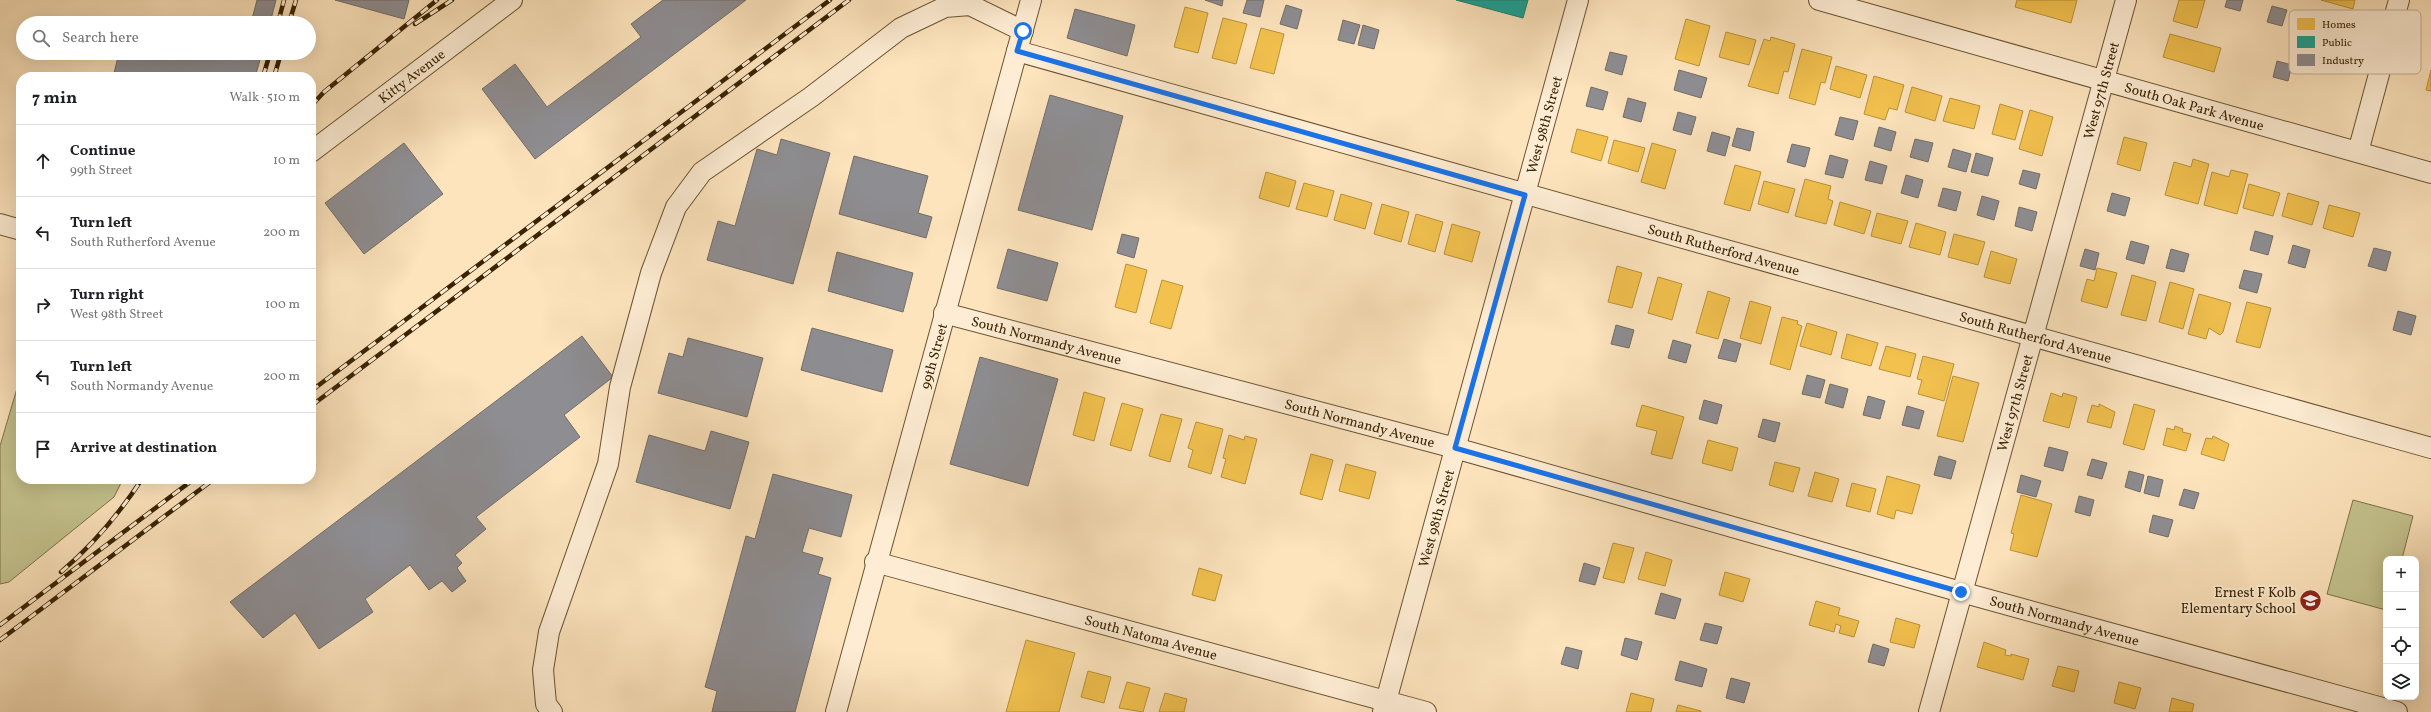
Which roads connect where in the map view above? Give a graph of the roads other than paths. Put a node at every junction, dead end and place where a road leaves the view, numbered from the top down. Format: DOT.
graph roads {
  1 [pos="512,0"];
  2 [pos="1031,0"];
  3 [pos="1578,0"];
  4 [pos="1819,0"];
  5 [pos="2126,0"];
  6 [pos="2400,0"];
  7 [pos="1854,5"];
  8 [pos="2397,10"];
  9 [pos="1023,31"];
  10 [pos="1017,51"];
  11 [pos="2380,74"];
  12 [pos="2104,82"];
  13 [pos="316,148"];
  14 [pos="2358,152"];
  15 [pos="2431,173"];
  16 [pos="1525,195"];
  17 [pos="0,224"];
  18 [pos="16,229"];
  19 [pos="944,312"];
  20 [pos="2031,336"];
  21 [pos="1455,448"];
  22 [pos="2431,448"];
  23 [pos="876,562"];
  24 [pos="1961,592"];
  25 [pos="1385,707"];
  26 [pos="552,712"];
  27 [pos="836,712"];
  28 [pos="1426,712"];
  29 [pos="1929,712"];
  30 [pos="2397,712"];
  1 -- 13 [label="street, Kitty Avenue"];
  2 -- 9 [label="street, 99th Street"];
  3 -- 16 [label="street, West 98th Street"];
  4 -- 7 [label="street, South Oak Park Avenue"];
  5 -- 12 [label="street, West 97th Street"];
  6 -- 8 [label="street"];
  7 -- 12 [label="street, South Oak Park Avenue"];
  9 -- 10 [label="street, 99th Street"];
  9 -- 26 [label="street"];
  10 -- 16 [label="street, South Rutherford Avenue"];
  10 -- 19 [label="street, 99th Street"];
  11 -- 14 [label="street"];
  12 -- 14 [label="street, South Oak Park Avenue"];
  12 -- 20 [label="street, West 97th Street"];
  14 -- 15 [label="street, South Oak Park Avenue"];
  16 -- 20 [label="street, South Rutherford Avenue"];
  16 -- 21 [label="street, West 98th Street"];
  17 -- 18 [label="street"];
  19 -- 21 [label="street, South Normandy Avenue"];
  19 -- 23 [label="street, 99th Street"];
  20 -- 22 [label="street, South Rutherford Avenue"];
  20 -- 24 [label="street, West 97th Street"];
  21 -- 24 [label="street, South Normandy Avenue"];
  21 -- 25 [label="street, West 98th Street"];
  23 -- 25 [label="street, South Natoma Avenue"];
  23 -- 27 [label="street, 99th Street"];
  24 -- 29 [label="street, West 97th Street"];
  24 -- 30 [label="street, South Normandy Avenue"];
  25 -- 28 [label="street, South Natoma Avenue"];
}
